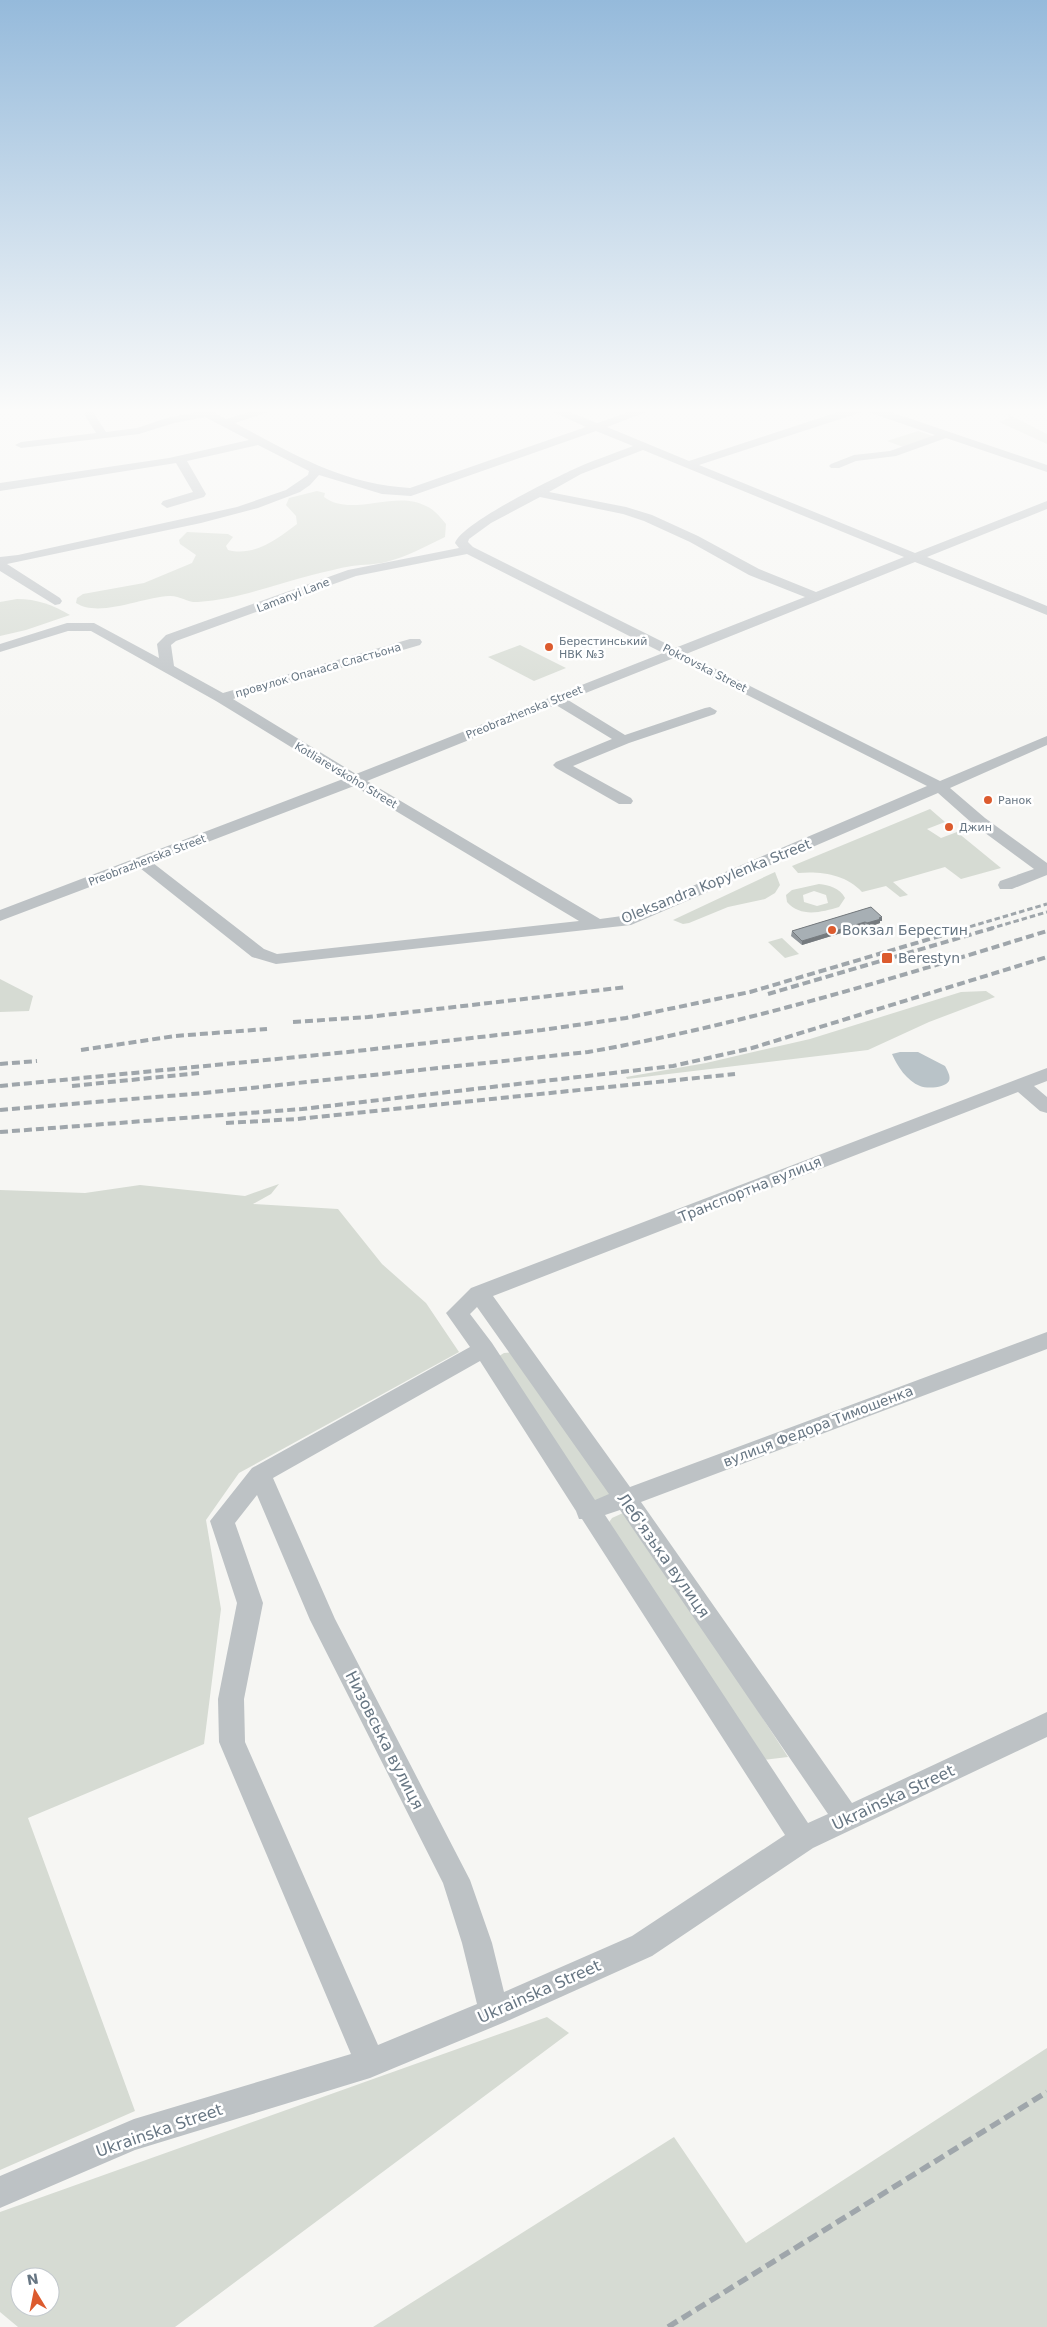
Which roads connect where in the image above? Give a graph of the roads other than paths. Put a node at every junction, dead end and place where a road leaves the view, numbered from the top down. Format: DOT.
graph roads {
  1 [pos="216,516"];
  2 [pos="495,516"];
  3 [pos="640,516"];
  4 [pos="816,516"];
  5 [pos="1020,516"];
  6 [pos="469,550"];
  7 [pos="917,556"];
  8 [pos="0,561"];
  9 [pos="0,566"];
  10 [pos="815,596"];
  11 [pos="55,601"];
  12 [pos="1047,611"];
  13 [pos="415,642"];
  14 [pos="0,648"];
  15 [pos="673,652"];
  16 [pos="166,667"];
  17 [pos="221,698"];
  18 [pos="556,699"];
  19 [pos="710,711"];
  20 [pos="624,740"];
  21 [pos="1047,740"];
  22 [pos="355,780"];
  23 [pos="940,787"];
  24 [pos="625,800"];
  25 [pos="142,862"];
  26 [pos="1006,885"];
  27 [pos="0,916"];
  28 [pos="597,924"];
  29 [pos="1047,1074"];
  30 [pos="1020,1084"];
  31 [pos="1047,1107"];
  32 [pos="478,1293"];
  33 [pos="1047,1340"];
  34 [pos="484,1349"];
  35 [pos="260,1474"];
  36 [pos="625,1498"];
  37 [pos="588,1512"];
  38 [pos="1047,1724"];
  39 [pos="847,1818"];
  40 [pos="803,1839"];
  41 [pos="494,2012"];
  42 [pos="370,2063"];
  43 [pos="0,2192"];
  1 -- 8 [label="street"];
  2 -- 6 [label="street"];
  3 -- 10 [label="street"];
  4 -- 7 [label="street"];
  5 -- 7 [label="street, Preobrazhenska Street"];
  6 -- 15 [label="street, Pokrovska Street"];
  6 -- 16 [label="street, Lamanyi Lane"];
  7 -- 10 [label="street, Preobrazhenska Street"];
  7 -- 12 [label="street"];
  9 -- 11 [label="street"];
  10 -- 15 [label="street, Preobrazhenska Street"];
  13 -- 17 [label="street, провулок Опанаса Сластьона"];
  14 -- 16 [label="street, Kotliarevskoho Street"];
  15 -- 18 [label="street, Preobrazhenska Street"];
  15 -- 23 [label="street, Pokrovska Street"];
  16 -- 17 [label="street, Kotliarevskoho Street"];
  17 -- 22 [label="street, Kotliarevskoho Street"];
  18 -- 20 [label="street"];
  18 -- 22 [label="street, Preobrazhenska Street"];
  19 -- 20 [label="street"];
  20 -- 24 [label="street"];
  21 -- 23 [label="street, Oleksandra Kopylenka Street"];
  22 -- 25 [label="street, Preobrazhenska Street"];
  22 -- 28 [label="street, Kotliarevskoho Street"];
  23 -- 26 [label="street, Pokrovska Street"];
  23 -- 28 [label="street, Oleksandra Kopylenka Street"];
  25 -- 27 [label="street, Preobrazhenska Street"];
  25 -- 28 [label="street, Oleksandra Kopylenka Street"];
  29 -- 30 [label="street, Транспортна вулиця"];
  30 -- 31 [label="street"];
  30 -- 32 [label="street, Транспортна вулиця"];
  32 -- 34 [label="street, Транспортна вулиця"];
  32 -- 36 [label="street, Леб'язька вулиця"];
  33 -- 36 [label="street, вулиця Федора Тимошенка"];
  34 -- 35 [label="street"];
  34 -- 37 [label="street"];
  35 -- 41 [label="street, Низовська вулиця"];
  35 -- 42 [label="street"];
  36 -- 37 [label="street, вулиця Федора Тимошенка"];
  36 -- 39 [label="street, Леб'язька вулиця"];
  37 -- 40 [label="street"];
  38 -- 39 [label="street, Ukrainska Street"];
  39 -- 40 [label="street, Ukrainska Street"];
  40 -- 41 [label="street, Ukrainska Street"];
  41 -- 42 [label="street, Ukrainska Street"];
  42 -- 43 [label="street, Ukrainska Street"];
}
